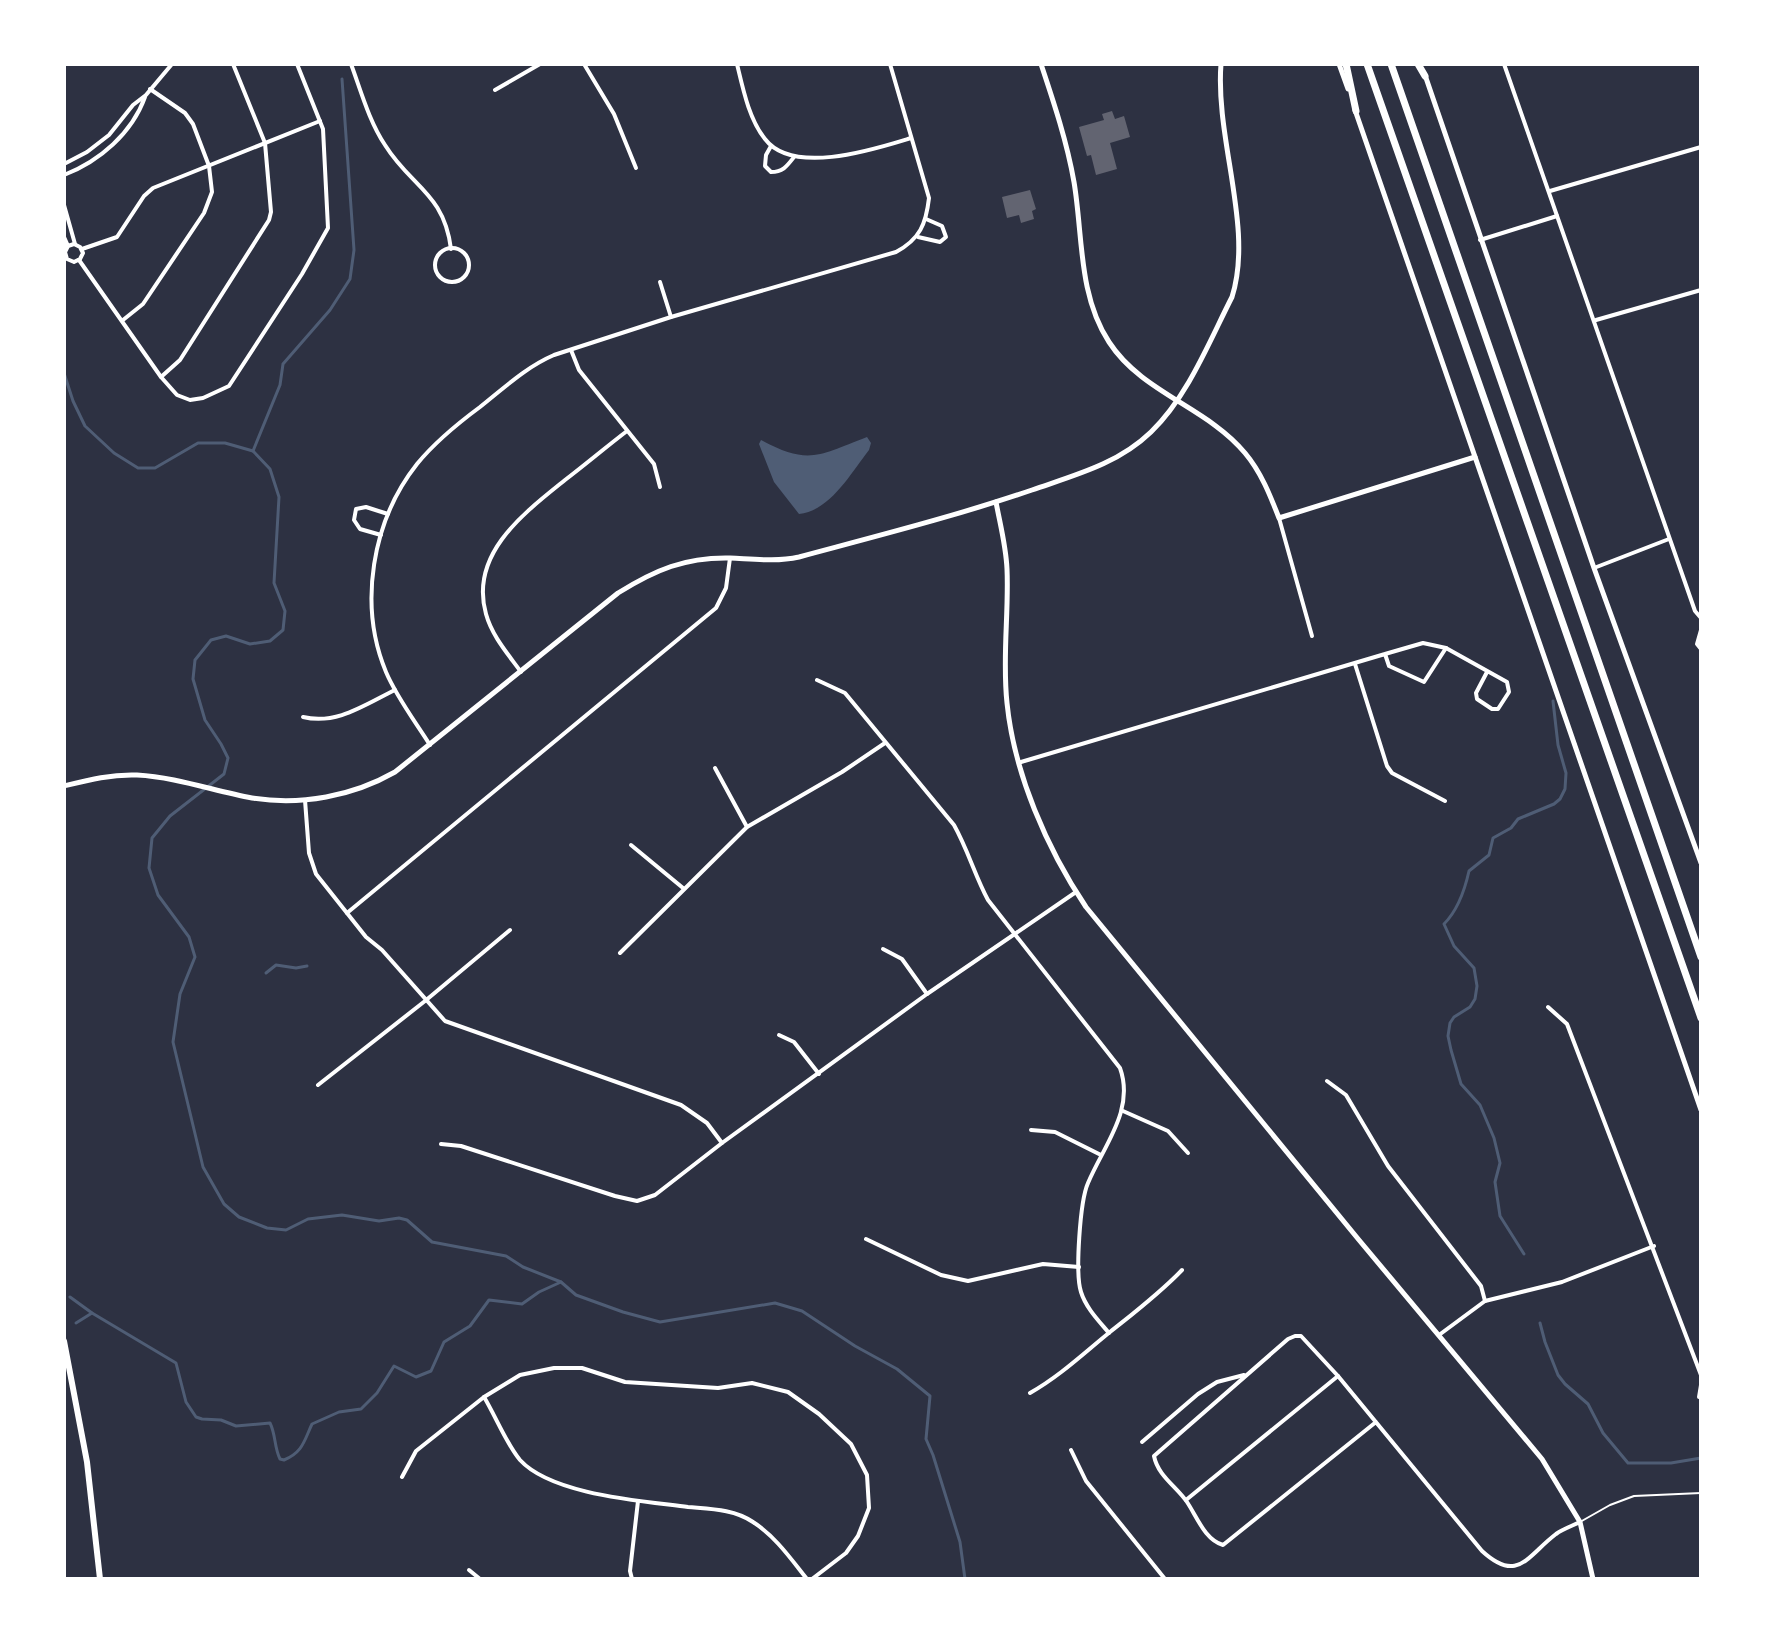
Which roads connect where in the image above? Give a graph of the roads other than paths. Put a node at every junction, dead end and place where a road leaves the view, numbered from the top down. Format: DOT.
graph roads {
  1 [pos="172,64"];
  2 [pos="233,64"];
  3 [pos="297,64"];
  4 [pos="351,64"];
  5 [pos="540,64"];
  6 [pos="584,64"];
  7 [pos="737,64"];
  8 [pos="890,64"];
  9 [pos="1041,64"];
  10 [pos="1221,64"];
  11 [pos="1339,64"];
  12 [pos="1346,64"];
  13 [pos="1367,64"];
  14 [pos="1391,64"];
  15 [pos="1420,64"];
  16 [pos="1504,64"];
  17 [pos="1425,76"];
  18 [pos="150,89"];
  19 [pos="495,90"];
  20 [pos="146,95"];
  21 [pos="1356,111"];
  22 [pos="321,120"];
  23 [pos="911,138"];
  24 [pos="265,143"];
  25 [pos="771,146"];
  26 [pos="1701,147"];
  27 [pos="794,157"];
  28 [pos="64,164"];
  29 [pos="209,166"];
  30 [pos="636,168"];
  31 [pos="64,175"];
  32 [pos="1549,191"];
  33 [pos="64,205"];
  34 [pos="1557,216"];
  35 [pos="926,219"];
  36 [pos="64,237"];
  37 [pos="918,237"];
  38 [pos="1480,240"];
  39 [pos="75,244"];
  40 [pos="68,246"];
  41 [pos="82,249"];
  42 [pos="451,249"];
  43 [pos="79,260"];
  44 [pos="660,282"];
  45 [pos="1701,290"];
  46 [pos="671,317"];
  47 [pos="123,320"];
  48 [pos="1595,320"];
  49 [pos="571,350"];
  50 [pos="161,377"];
  51 [pos="1177,400"];
  52 [pos="627,431"];
  53 [pos="1475,457"];
  54 [pos="660,487"];
  55 [pos="996,502"];
  56 [pos="388,514"];
  57 [pos="1279,518"];
  58 [pos="381,535"];
  59 [pos="1669,539"];
  60 [pos="730,558"];
  61 [pos="1594,568"];
  62 [pos="1701,618"];
  63 [pos="1701,630"];
  64 [pos="1312,636"];
  65 [pos="1446,648"];
  66 [pos="1701,649"];
  67 [pos="1385,654"];
  68 [pos="1355,664"];
  69 [pos="521,672"];
  70 [pos="1487,672"];
  71 [pos="817,680"];
  72 [pos="395,690"];
  73 [pos="303,717"];
  74 [pos="885,743"];
  75 [pos="430,745"];
  76 [pos="1021,762"];
  77 [pos="715,768"];
  78 [pos="64,786"];
  79 [pos="305,800"];
  80 [pos="1445,801"];
  81 [pos="747,827"];
  82 [pos="631,845"];
  83 [pos="1701,863"];
  84 [pos="683,888"];
  85 [pos="1076,892"];
  86 [pos="347,913"];
  87 [pos="510,930"];
  88 [pos="1013,936"];
  89 [pos="883,949"];
  90 [pos="620,953"];
  91 [pos="1701,957"];
  92 [pos="927,994"];
  93 [pos="425,1001"];
  94 [pos="1548,1007"];
  95 [pos="1701,1018"];
  96 [pos="779,1035"];
  97 [pos="819,1074"];
  98 [pos="1327,1081"];
  99 [pos="318,1085"];
  100 [pos="1701,1110"];
  101 [pos="1123,1111"];
  102 [pos="1031,1130"];
  103 [pos="722,1143"];
  104 [pos="441,1144"];
  105 [pos="1188,1153"];
  106 [pos="1101,1155"];
  107 [pos="866,1239"];
  108 [pos="1654,1246"];
  109 [pos="1079,1267"];
  110 [pos="1182,1270"];
  111 [pos="1485,1301"];
  112 [pos="1109,1333"];
  113 [pos="1439,1335"];
  114 [pos="64,1341"];
  115 [pos="1246,1374"];
  116 [pos="1701,1375"];
  117 [pos="1338,1376"];
  118 [pos="1701,1385"];
  119 [pos="1030,1393"];
  120 [pos="484,1397"];
  121 [pos="1699,1397"];
  122 [pos="1376,1422"];
  123 [pos="1142,1442"];
  124 [pos="1071,1450"];
  125 [pos="402,1477"];
  126 [pos="1701,1493"];
  127 [pos="1186,1500"];
  128 [pos="638,1501"];
  129 [pos="1580,1522"];
  130 [pos="469,1570"];
  131 [pos="100,1579"];
  132 [pos="480,1579"];
  133 [pos="632,1579"];
  134 [pos="810,1579"];
  135 [pos="1165,1579"];
  136 [pos="1593,1579"];
  1 -- 18 [label="street"];
  2 -- 24 [label="street"];
  3 -- 22 [label="street"];
  4 -- 42 [label="street"];
  5 -- 19 [label="street"];
  6 -- 30 [label="street"];
  7 -- 25 [label="street"];
  8 -- 23 [label="street"];
  9 -- 51 [label="street"];
  10 -- 51 [label="street"];
  11 -- 21 [label="street"];
  12 -- 21 [label="highway"];
  13 -- 95 [label="highway"];
  14 -- 91 [label="highway"];
  15 -- 17 [label="highway"];
  16 -- 32 [label="street"];
  17 -- 38 [label="street"];
  18 -- 20 [label="street"];
  18 -- 29 [label="street"];
  20 -- 28 [label="street"];
  20 -- 31 [label="street"];
  21 -- 53 [label="street"];
  22 -- 24 [label="street"];
  22 -- 50 [label="street"];
  23 -- 27 [label="street"];
  23 -- 35 [label="street"];
  24 -- 29 [label="street"];
  24 -- 50 [label="street"];
  25 -- 27 [label="street"];
  25 -- 27 [label="street"];
  26 -- 32 [label="street"];
  29 -- 41 [label="street"];
  29 -- 47 [label="street"];
  32 -- 34 [label="street"];
  33 -- 39 [label="street"];
  34 -- 38 [label="street"];
  34 -- 48 [label="street"];
  35 -- 37 [label="street"];
  35 -- 37 [label="street"];
  36 -- 40 [label="street"];
  37 -- 46 [label="street"];
  38 -- 61 [label="street"];
  39 -- 40 [label="street"];
  39 -- 41 [label="street"];
  40 -- 43 [label="street"];
  41 -- 43 [label="street"];
  42 -- 42 [label="street"];
  43 -- 47 [label="street"];
  44 -- 46 [label="street"];
  45 -- 48 [label="street"];
  46 -- 49 [label="street"];
  47 -- 50 [label="street"];
  48 -- 59 [label="street"];
  49 -- 52 [label="street"];
  49 -- 56 [label="street"];
  51 -- 55 [label="street"];
  51 -- 57 [label="street"];
  52 -- 54 [label="street"];
  52 -- 69 [label="street"];
  53 -- 57 [label="street"];
  53 -- 100 [label="street"];
  55 -- 60 [label="street"];
  55 -- 76 [label="street"];
  56 -- 58 [label="street"];
  56 -- 58 [label="street"];
  57 -- 64 [label="street"];
  58 -- 72 [label="street"];
  59 -- 61 [label="street"];
  59 -- 62 [label="street"];
  60 -- 69 [label="street"];
  60 -- 86 [label="street"];
  61 -- 83 [label="street"];
  63 -- 66 [label="street"];
  65 -- 67 [label="street"];
  65 -- 67 [label="street"];
  65 -- 70 [label="street"];
  67 -- 68 [label="street"];
  68 -- 76 [label="street"];
  68 -- 80 [label="street"];
  69 -- 75 [label="street"];
  70 -- 70 [label="street"];
  71 -- 74 [label="street"];
  72 -- 73 [label="street"];
  72 -- 75 [label="street"];
  74 -- 81 [label="street"];
  74 -- 88 [label="street"];
  75 -- 79 [label="street"];
  76 -- 85 [label="street"];
  77 -- 81 [label="street"];
  78 -- 79 [label="street"];
  79 -- 86 [label="street"];
  81 -- 84 [label="street"];
  82 -- 84 [label="street"];
  84 -- 90 [label="street"];
  85 -- 88 [label="street"];
  85 -- 113 [label="street"];
  86 -- 93 [label="street"];
  87 -- 93 [label="street"];
  88 -- 92 [label="street"];
  88 -- 101 [label="street"];
  89 -- 92 [label="street"];
  92 -- 97 [label="street"];
  93 -- 99 [label="street"];
  93 -- 103 [label="street"];
  94 -- 108 [label="street"];
  96 -- 97 [label="street"];
  97 -- 103 [label="street"];
  98 -- 111 [label="street"];
  101 -- 105 [label="street"];
  101 -- 106 [label="street"];
  102 -- 106 [label="street"];
  103 -- 104 [label="street"];
  106 -- 109 [label="street"];
  107 -- 109 [label="street"];
  108 -- 111 [label="street"];
  108 -- 116 [label="street"];
  109 -- 112 [label="street"];
  110 -- 112 [label="street"];
  111 -- 113 [label="street"];
  112 -- 119 [label="street"];
  113 -- 129 [label="street"];
  114 -- 131 [label="main road"];
  115 -- 117 [label="street"];
  115 -- 123 [label="street"];
  115 -- 127 [label="street"];
  117 -- 122 [label="street"];
  117 -- 127 [label="street"];
  118 -- 121 [label="street"];
  120 -- 125 [label="street"];
  120 -- 128 [label="street"];
  120 -- 134 [label="street"];
  122 -- 127 [label="street"];
  122 -- 129 [label="street"];
  124 -- 135 [label="street"];
  126 -- 129 [label="lane"];
  128 -- 133 [label="street"];
  128 -- 134 [label="street"];
  129 -- 136 [label="street"];
  130 -- 132 [label="street"];
}
